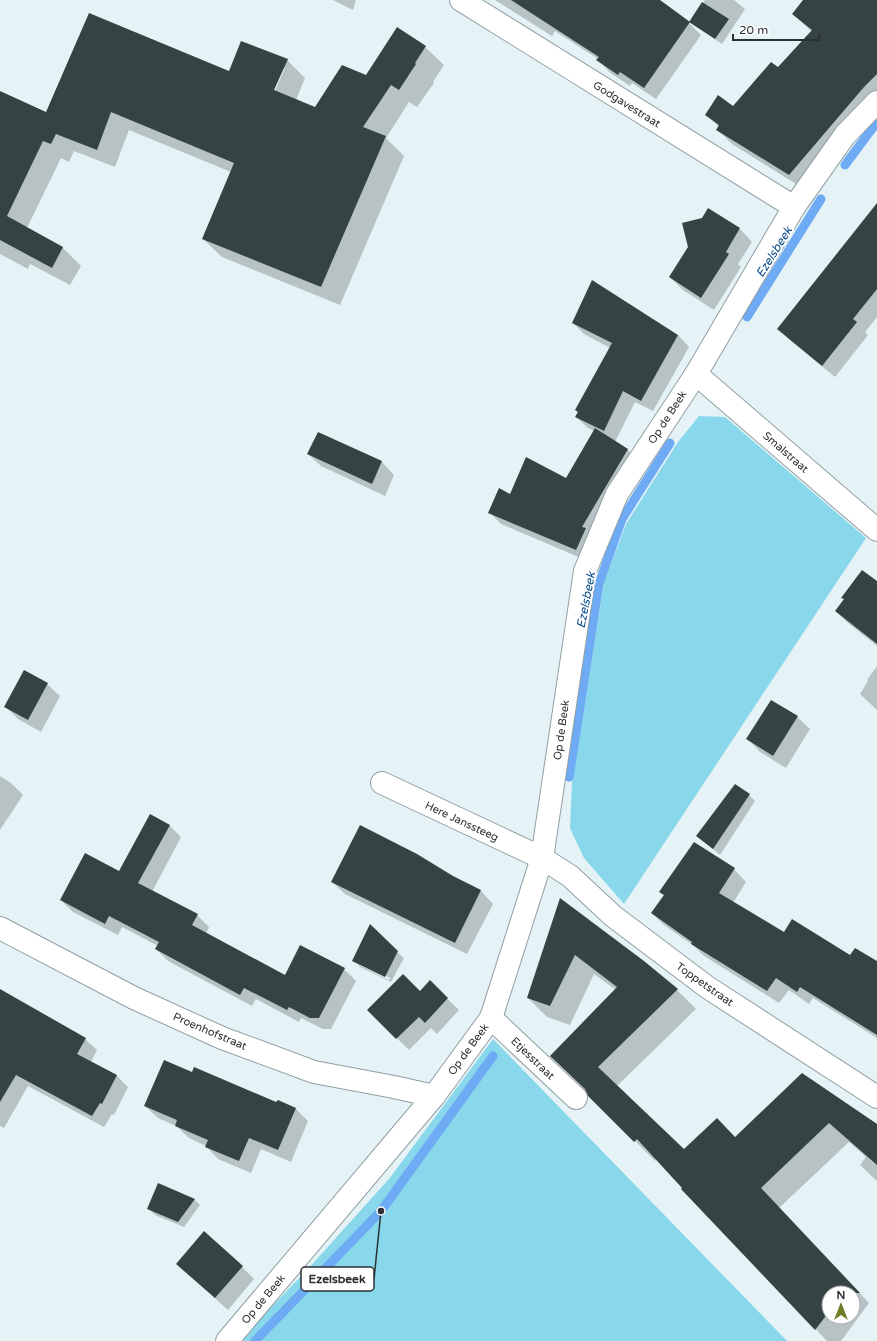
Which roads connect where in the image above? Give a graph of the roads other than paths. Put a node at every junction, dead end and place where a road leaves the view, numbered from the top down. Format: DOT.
graph roads {
  1 [pos="461,0"];
  2 [pos="877,102"];
  3 [pos="794,207"];
  4 [pos="696,374"];
  5 [pos="877,530"];
  6 [pos="382,783"];
  7 [pos="542,858"];
  8 [pos="0,928"];
  9 [pos="491,1018"];
  10 [pos="434,1096"];
  11 [pos="877,1097"];
  12 [pos="576,1098"];
  13 [pos="227,1341"];
  1 -- 3 [label="street, Godgavestraat"];
  2 -- 3 [label="street, Op de Beek"];
  3 -- 4 [label="street, Op de Beek"];
  4 -- 5 [label="street, Smalstraat"];
  4 -- 7 [label="street, Op de Beek"];
  6 -- 7 [label="street, Here Janssteeg"];
  7 -- 9 [label="street, Op de Beek"];
  7 -- 11 [label="street, Toppetstraat"];
  8 -- 10 [label="street, Proenhofstraat"];
  9 -- 10 [label="street, Op de Beek"];
  9 -- 12 [label="street, Etjesstraat"];
  10 -- 13 [label="street, Op de Beek"];
}
